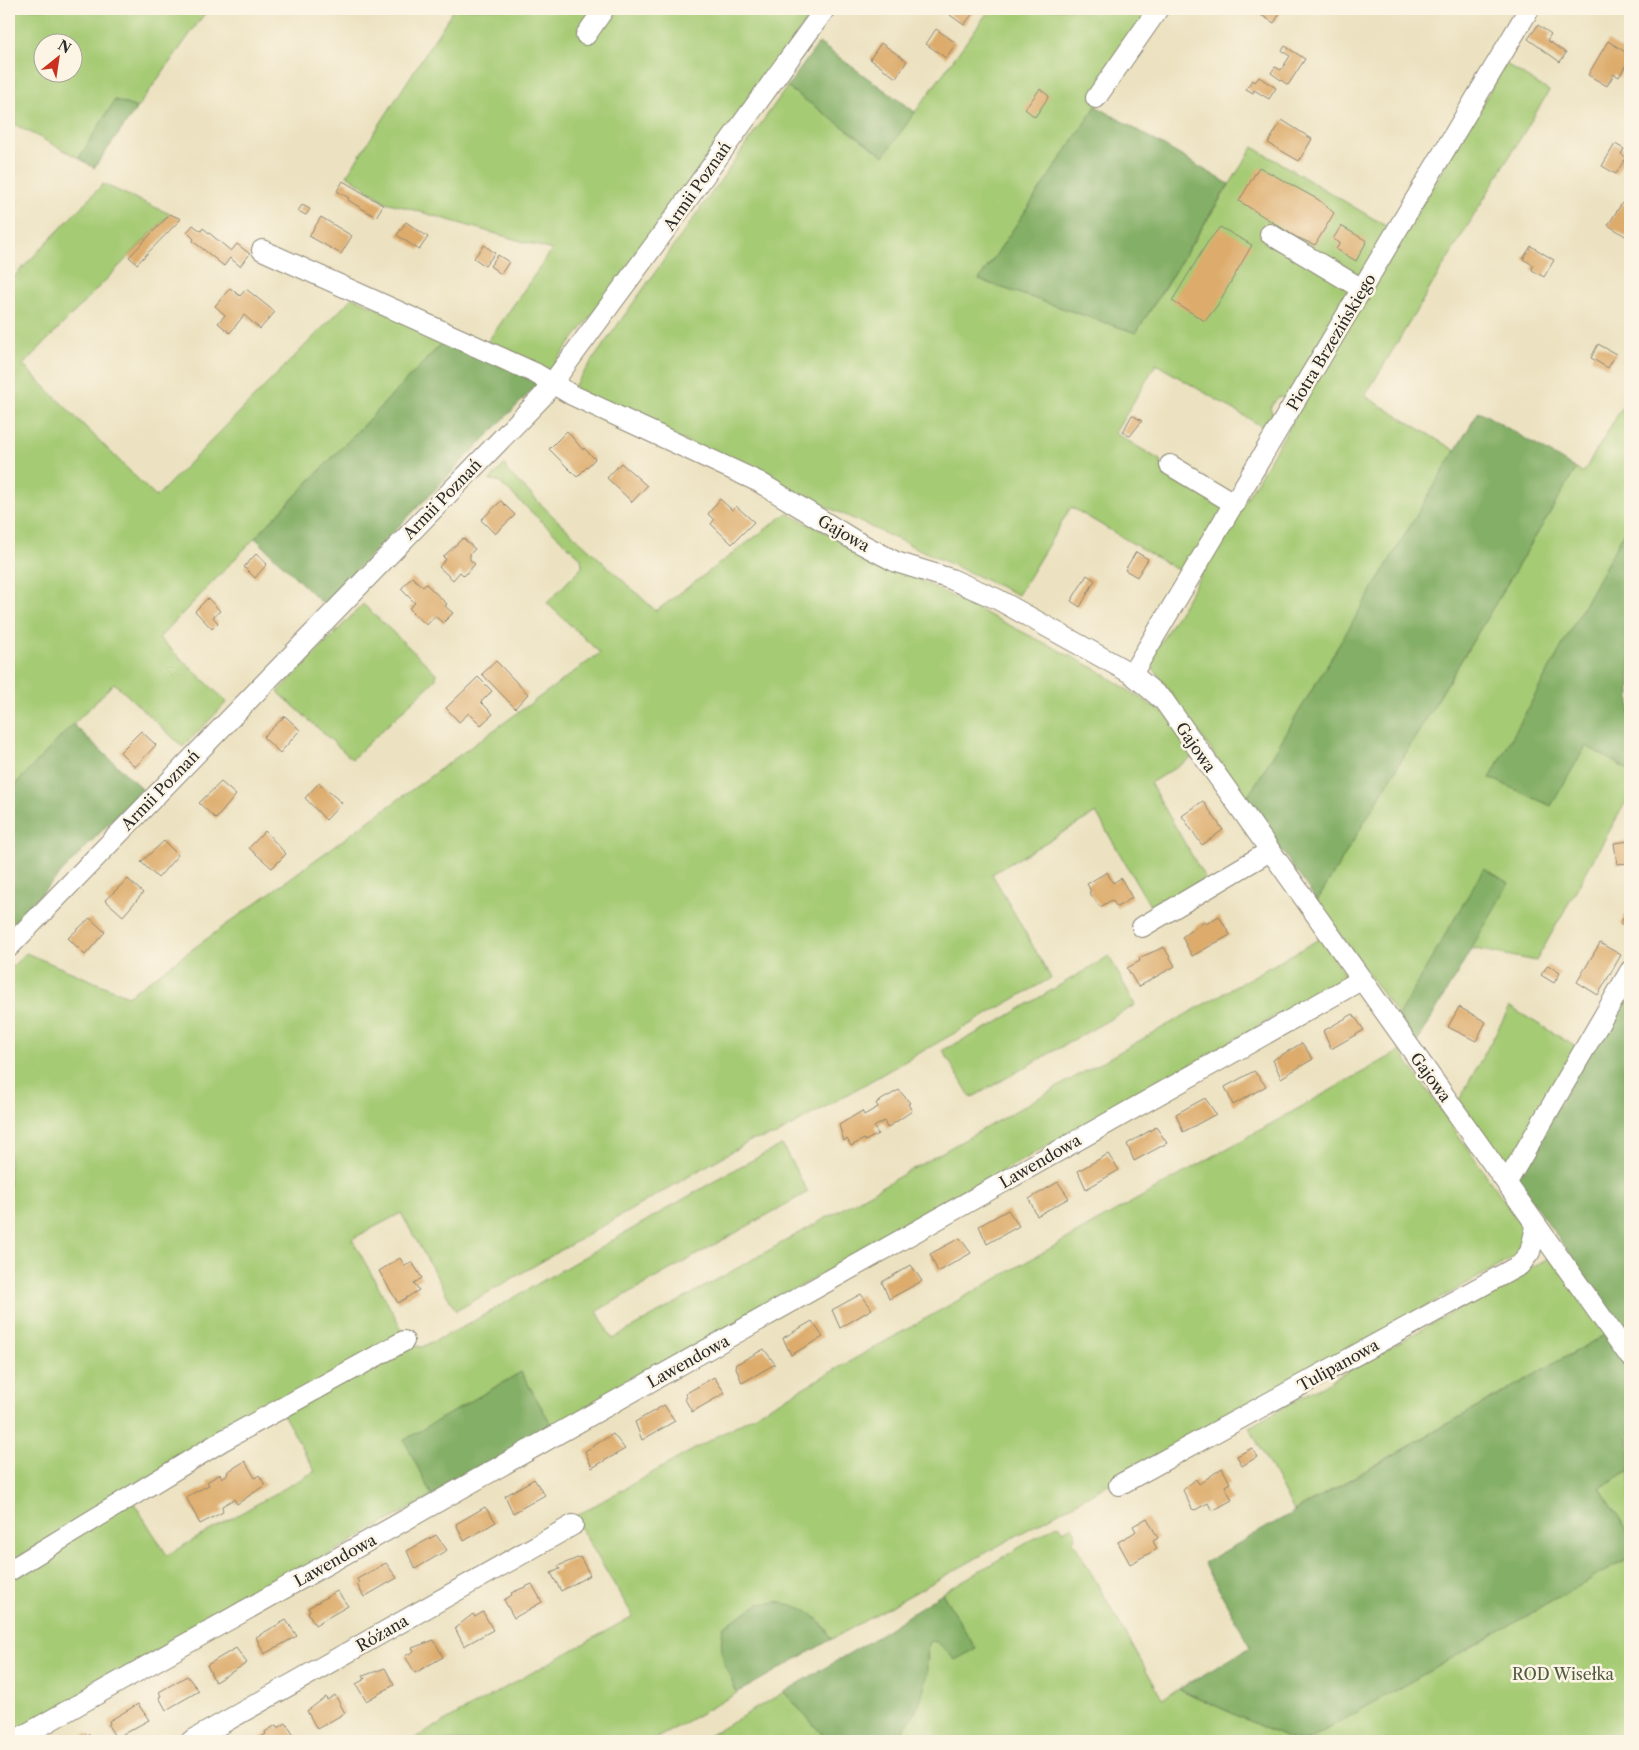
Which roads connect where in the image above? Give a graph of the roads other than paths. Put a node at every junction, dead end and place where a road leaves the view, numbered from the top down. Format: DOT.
graph roads {
  1 [pos="604,9"];
  2 [pos="825,9"];
  3 [pos="1158,9"];
  4 [pos="1529,9"];
  5 [pos="586,34"];
  6 [pos="1096,98"];
  7 [pos="1270,234"];
  8 [pos="262,250"];
  9 [pos="1362,289"];
  10 [pos="552,384"];
  11 [pos="1170,465"];
  12 [pos="1234,504"];
  13 [pos="1132,674"];
  14 [pos="1270,851"];
  15 [pos="1142,927"];
  16 [pos="9,947"];
  17 [pos="1630,971"];
  18 [pos="1361,980"];
  19 [pos="1506,1182"];
  20 [pos="1536,1227"];
  21 [pos="404,1340"];
  22 [pos="1630,1357"];
  23 [pos="1119,1485"];
  24 [pos="573,1525"];
  25 [pos="9,1571"];
  26 [pos="14,1741"];
  27 [pos="191,1741"];
  1 -- 5 [label="street"];
  2 -- 10 [label="street, Armii Poznań"];
  3 -- 6 [label="street"];
  4 -- 9 [label="street, Piotra Brzezińskiego"];
  7 -- 9 [label="street"];
  8 -- 10 [label="street, Gajowa"];
  9 -- 12 [label="street, Piotra Brzezińskiego"];
  10 -- 13 [label="street, Gajowa"];
  10 -- 16 [label="street, Armii Poznań"];
  11 -- 12 [label="street"];
  12 -- 13 [label="street, Piotra Brzezińskiego"];
  13 -- 14 [label="street, Gajowa"];
  14 -- 15 [label="street"];
  14 -- 18 [label="street, Gajowa"];
  17 -- 19 [label="street"];
  18 -- 19 [label="street, Gajowa"];
  18 -- 26 [label="street, Lawendowa"];
  19 -- 20 [label="street, Gajowa"];
  20 -- 22 [label="street, Gajowa"];
  20 -- 23 [label="street, Tulipanowa"];
  21 -- 25 [label="street"];
  24 -- 27 [label="street, Różana"];
}
